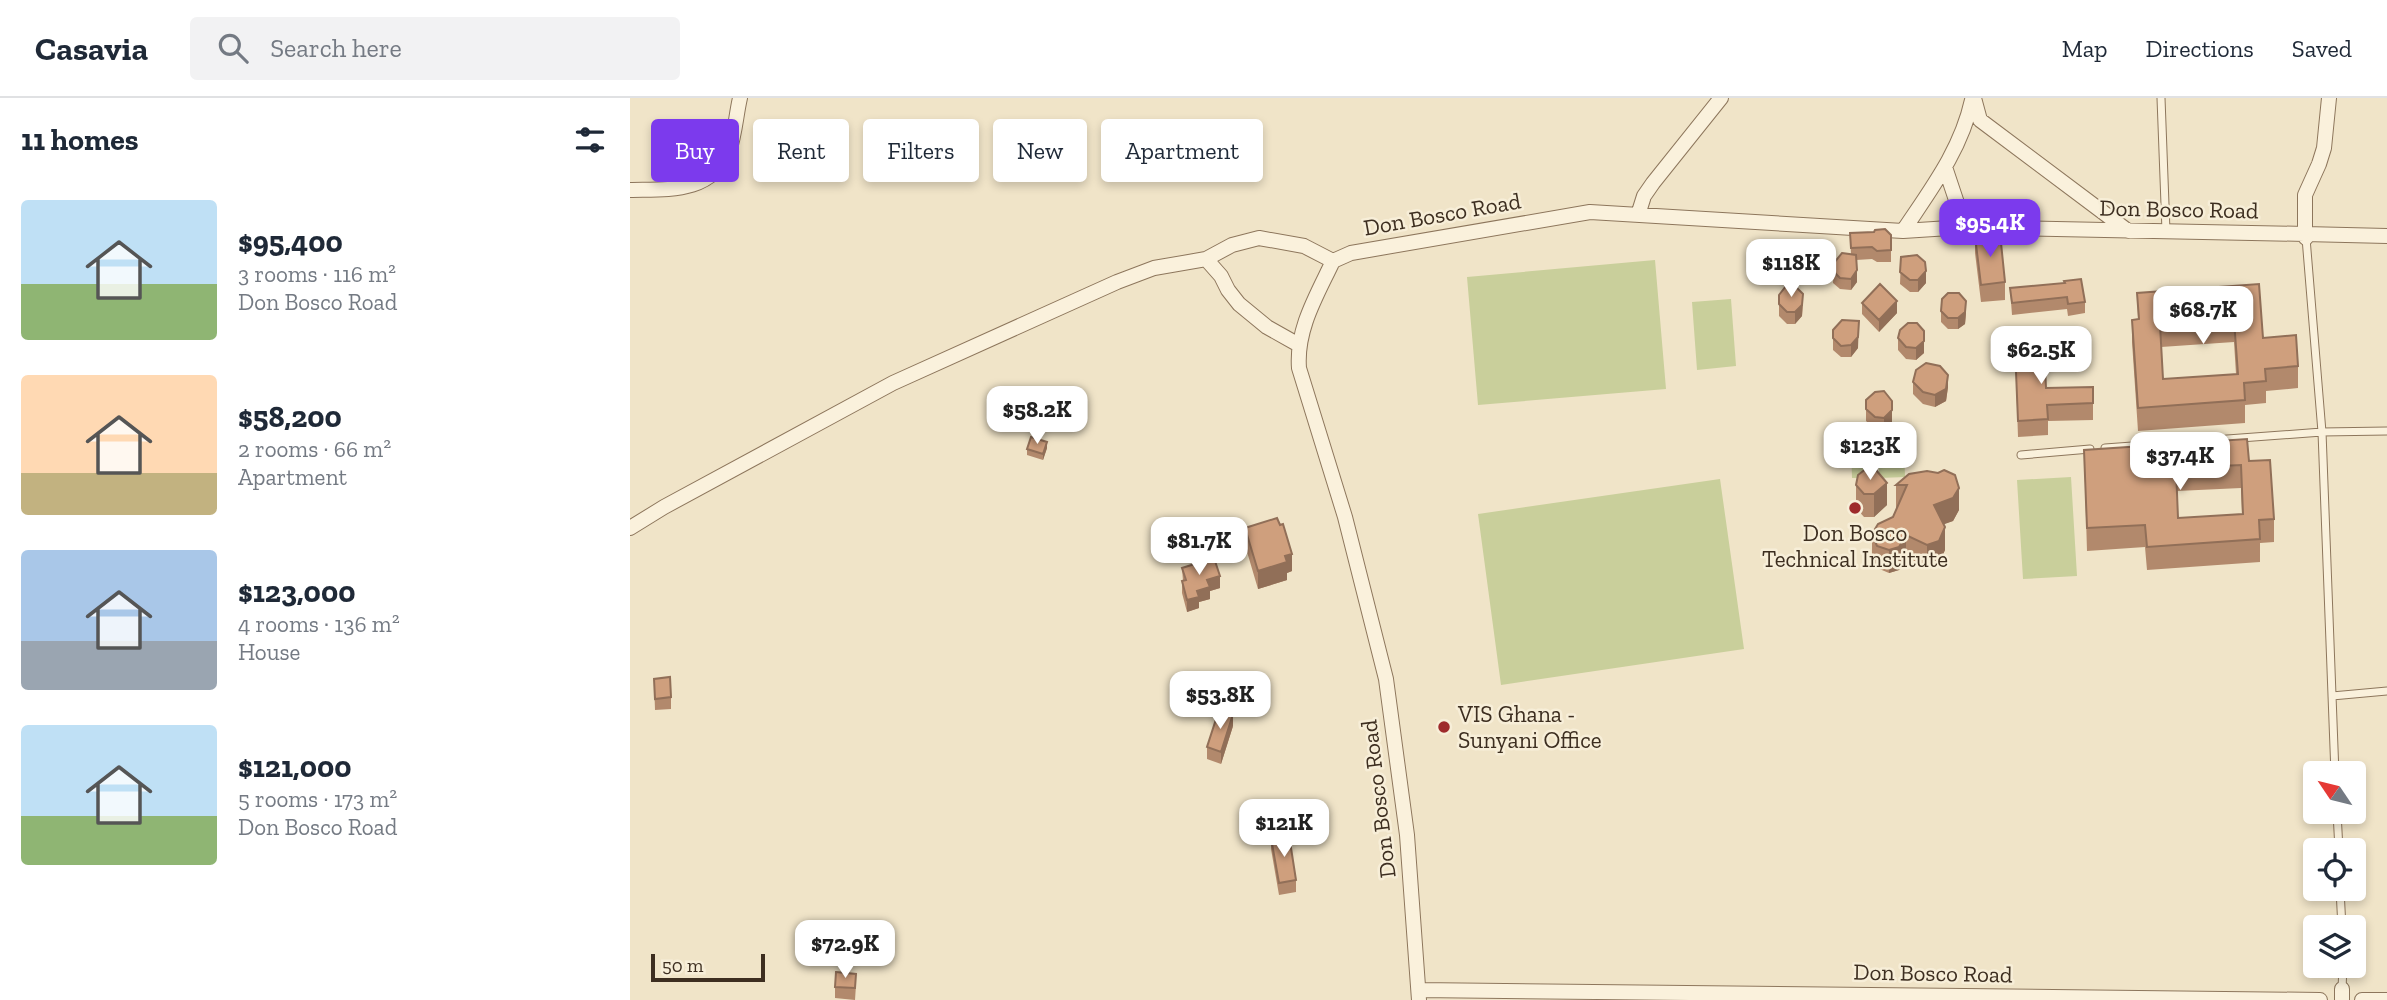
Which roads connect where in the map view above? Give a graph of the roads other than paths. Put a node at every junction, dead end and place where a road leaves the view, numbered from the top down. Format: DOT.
graph roads {
  1 [pos="740,98"];
  2 [pos="1721,98"];
  3 [pos="1973,98"];
  4 [pos="2161,98"];
  5 [pos="2329,98"];
  6 [pos="1945,167"];
  7 [pos="630,190"];
  8 [pos="1638,215"];
  9 [pos="1965,227"];
  10 [pos="1903,230"];
  11 [pos="2128,231"];
  12 [pos="2166,232"];
  13 [pos="2305,236"];
  14 [pos="2387,236"];
  15 [pos="1206,259"];
  16 [pos="1333,261"];
  17 [pos="1299,345"];
  18 [pos="2387,431"];
  19 [pos="2322,432"];
  20 [pos="2021,455"];
  21 [pos="630,528"];
  22 [pos="2387,691"];
  23 [pos="2332,696"];
  24 [pos="2335,761"];
  25 [pos="1419,995"];
  26 [pos="2320,1000"];
  27 [pos="2362,1000"];
  28 [pos="2387,1000"];
  1 -- 7 [label="street"];
  2 -- 8 [label="street"];
  3 -- 6 [label="street"];
  3 -- 11 [label="street"];
  4 -- 12 [label="lane"];
  5 -- 13 [label="street"];
  6 -- 9 [label="street"];
  6 -- 10 [label="street"];
  8 -- 10 [label="street, Don Bosco Road"];
  8 -- 16 [label="street, Don Bosco Road"];
  9 -- 10 [label="street, Don Bosco Road"];
  9 -- 11 [label="street, Don Bosco Road"];
  11 -- 12 [label="street, Don Bosco Road"];
  12 -- 13 [label="street, Don Bosco Road"];
  13 -- 14 [label="street, Don Bosco Road"];
  13 -- 19 [label="lane"];
  15 -- 16 [label="street"];
  15 -- 17 [label="street"];
  15 -- 21 [label="street"];
  16 -- 17 [label="street, Don Bosco Road"];
  17 -- 25 [label="street, Don Bosco Road"];
  18 -- 19 [label="lane"];
  19 -- 20 [label="lane"];
  19 -- 23 [label="lane"];
  22 -- 23 [label="lane"];
  23 -- 24 [label="lane"];
  25 -- 26 [label="street, Don Bosco Road"];
  27 -- 28 [label="street"];
}
